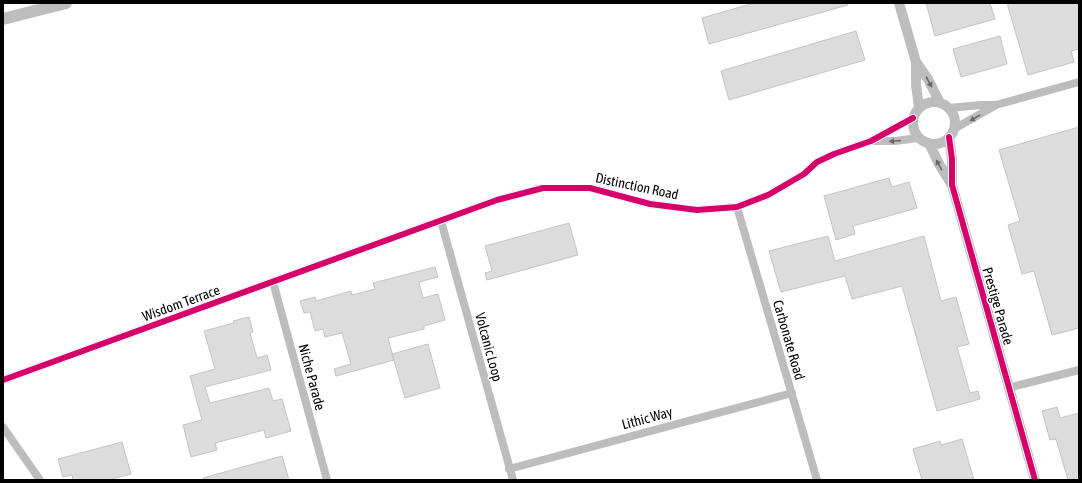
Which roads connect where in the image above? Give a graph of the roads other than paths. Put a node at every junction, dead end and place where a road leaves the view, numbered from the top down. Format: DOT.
graph roads {
  1 [pos="66,3"];
  2 [pos="899,3"];
  3 [pos="3,19"];
  4 [pos="916,62"];
  5 [pos="1079,82"];
  6 [pos="996,105"];
  7 [pos="945,106"];
  8 [pos="919,108"];
  9 [pos="913,118"];
  10 [pos="952,133"];
  11 [pos="918,138"];
  12 [pos="871,141"];
  13 [pos="929,143"];
  14 [pos="952,185"];
  15 [pos="737,207"];
  16 [pos="441,221"];
  17 [pos="367,247"];
  18 [pos="273,282"];
  19 [pos="1079,370"];
  20 [pos="3,380"];
  21 [pos="1008,388"];
  22 [pos="792,394"];
  23 [pos="3,426"];
  24 [pos="509,469"];
  25 [pos="40,480"];
  26 [pos="326,480"];
  27 [pos="512,480"];
  28 [pos="817,480"];
  29 [pos="1035,480"];
  1 -- 3 [label="main road"];
  2 -- 4 [label="street"];
  4 -- 7 [label="street, one-way"];
  4 -- 8 [label="street"];
  5 -- 6 [label="street"];
  6 -- 7 [label="street"];
  6 -- 10 [label="street, one-way"];
  7 -- 8 [label="street"];
  7 -- 10 [label="street"];
  8 -- 9 [label="street"];
  9 -- 11 [label="street"];
  9 -- 12 [label="street, Distinction Road"];
  10 -- 13 [label="street"];
  10 -- 14 [label="street, Prestige Parade"];
  11 -- 12 [label="street, Distinction Road, one-way"];
  11 -- 13 [label="street"];
  12 -- 15 [label="street, Distinction Road"];
  14 -- 13 [label="street, Prestige Parade, one-way"];
  14 -- 21 [label="street, Prestige Parade"];
  15 -- 16 [label="street, Distinction Road"];
  15 -- 22 [label="street, Carbonate Road"];
  16 -- 17 [label="street, Distinction Road"];
  16 -- 24 [label="street, Volcanic Loop"];
  17 -- 18 [label="street, Wisdom Terrace"];
  18 -- 20 [label="street, Wisdom Terrace"];
  18 -- 26 [label="street, Niche Parade"];
  19 -- 21 [label="street"];
  21 -- 29 [label="street, Prestige Parade"];
  22 -- 24 [label="street, Lithic Way"];
  22 -- 28 [label="street, Carbonate Road"];
  23 -- 25 [label="street"];
  24 -- 27 [label="street, Volcanic Loop"];
}
